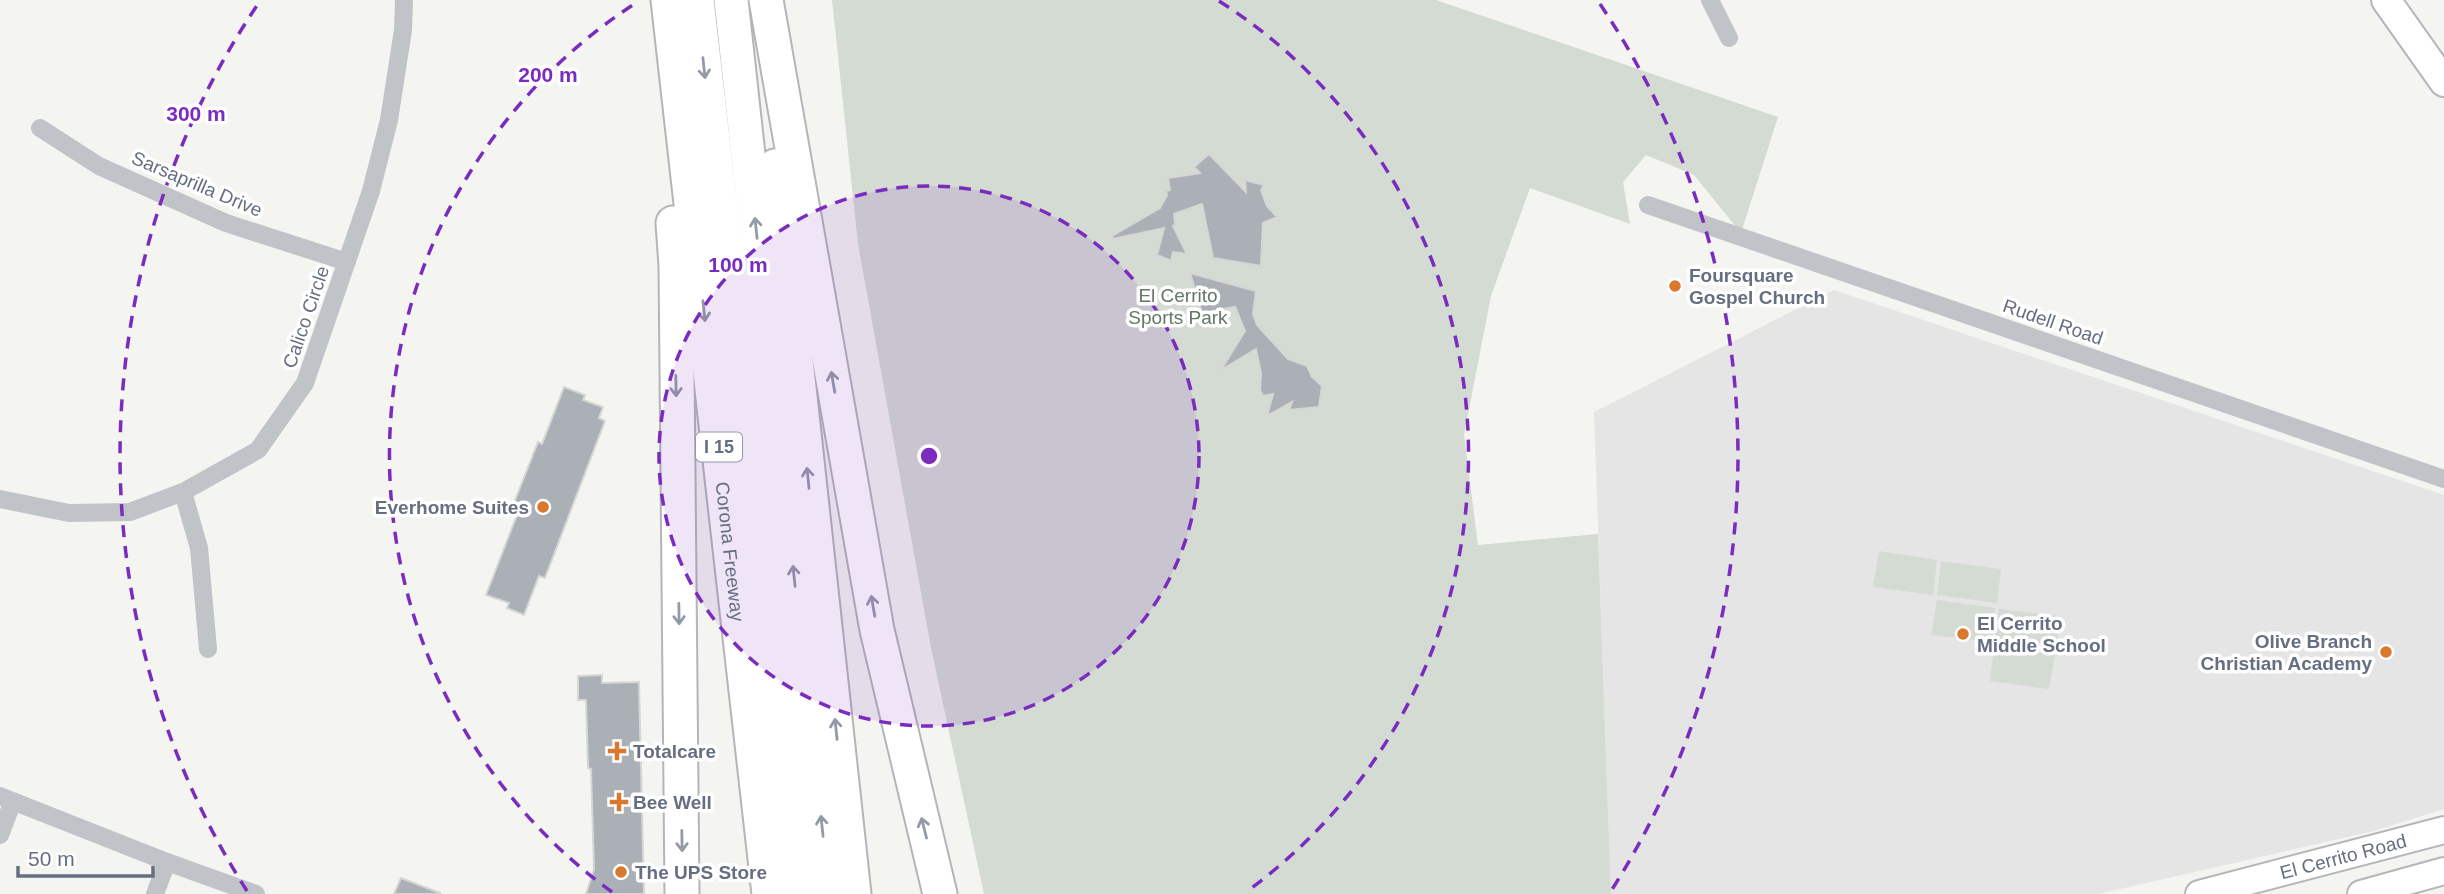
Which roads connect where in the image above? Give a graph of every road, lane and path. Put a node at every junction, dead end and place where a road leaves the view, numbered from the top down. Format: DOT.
graph roads {
  1 [pos="404,0"];
  2 [pos="661,0"];
  3 [pos="668,0"];
  4 [pos="697,0"];
  5 [pos="731,0"];
  6 [pos="758,0"];
  7 [pos="766,0"];
  8 [pos="1710,0"];
  9 [pos="2386,0"];
  10 [pos="1729,38"];
  11 [pos="2444,82"];
  12 [pos="40,128"];
  13 [pos="1648,205"];
  14 [pos="347,262"];
  15 [pos="746,442"];
  16 [pos="2444,479"];
  17 [pos="183,492"];
  18 [pos="0,499"];
  19 [pos="208,649"];
  20 [pos="6,799"];
  21 [pos="2444,830"];
  22 [pos="0,835"];
  23 [pos="764,849"];
  24 [pos="167,862"];
  25 [pos="2444,871"];
  26 [pos="155,894"];
  27 [pos="256,894"];
  28 [pos="682,894"];
  29 [pos="769,894"];
  30 [pos="800,894"];
  31 [pos="829,894"];
  32 [pos="854,894"];
  33 [pos="940,894"];
  34 [pos="2199,894"];
  35 [pos="2361,894"];
  1 -- 14 [label="street, Calico Circle"];
  2 -- 28 [label="highway, one-way"];
  3 -- 23 [label="highway, Corona Freeway / I 15, one-way"];
  4 -- 15 [label="highway, one-way"];
  31 -- 5 [label="highway, one-way"];
  32 -- 6 [label="highway, one-way"];
  33 -- 7 [label="highway, one-way"];
  8 -- 10 [label="street"];
  9 -- 11 [label="main road"];
  12 -- 14 [label="street, Sarsaprilla Drive"];
  13 -- 16 [label="street, Rudell Road"];
  14 -- 17 [label="street, Calico Circle"];
  15 -- 23 [label="highway"];
  15 -- 30 [label="highway"];
  17 -- 18 [label="street, Calico Circle"];
  17 -- 19 [label="street"];
  20 -- 22 [label="street"];
  20 -- 24 [label="street"];
  21 -- 34 [label="main road, El Cerrito Road"];
  23 -- 29 [label="highway, Corona Freeway / I 15"];
  24 -- 26 [label="street"];
  24 -- 27 [label="street"];
  25 -- 35 [label="main road"];
}
